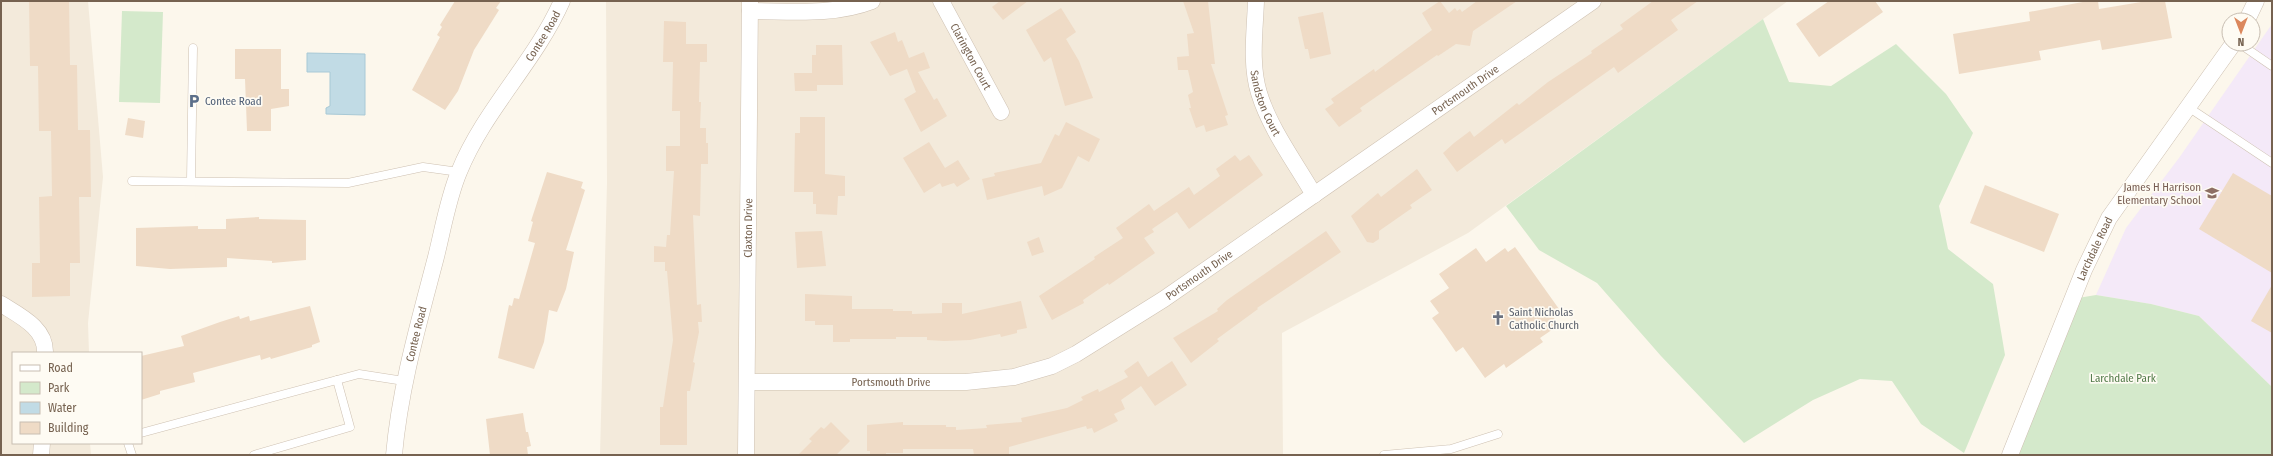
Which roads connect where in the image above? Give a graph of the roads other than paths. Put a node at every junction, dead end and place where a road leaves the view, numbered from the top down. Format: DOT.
graph roads {
  1 [pos="562,1"];
  2 [pos="872,1"];
  3 [pos="941,1"];
  4 [pos="1256,1"];
  5 [pos="1593,1"];
  6 [pos="2256,1"];
  7 [pos="750,6"];
  8 [pos="2251,12"];
  9 [pos="193,48"];
  10 [pos="2227,52"];
  11 [pos="2252,52"];
  12 [pos="2272,66"];
  13 [pos="2188,107"];
  14 [pos="1002,112"];
  15 [pos="2272,163"];
  16 [pos="459,172"];
  17 [pos="191,180"];
  18 [pos="132,181"];
  19 [pos="1314,195"];
  20 [pos="1,304"];
  21 [pos="45,352"];
  22 [pos="337,380"];
  23 [pos="404,381"];
  24 [pos="748,382"];
  25 [pos="142,433"];
  26 [pos="1498,434"];
  27 [pos="42,444"];
  28 [pos="128,444"];
  29 [pos="41,455"];
  30 [pos="132,455"];
  31 [pos="254,455"];
  32 [pos="394,455"];
  33 [pos="746,455"];
  34 [pos="1384,455"];
  35 [pos="2010,455"];
  1 -- 16 [label="street, Contee Road"];
  2 -- 7 [label="street"];
  3 -- 14 [label="street, Clarington Court"];
  4 -- 19 [label="street, Sandston Court"];
  5 -- 19 [label="street, Portsmouth Drive"];
  6 -- 8 [label="street"];
  7 -- 24 [label="street, Claxton Drive"];
  9 -- 17 [label="lane"];
  10 -- 13 [label="street, Larchdale Road"];
  11 -- 12 [label="lane"];
  13 -- 15 [label="lane"];
  13 -- 35 [label="street, Larchdale Road"];
  16 -- 17 [label="lane"];
  16 -- 23 [label="street, Contee Road"];
  17 -- 18 [label="lane"];
  19 -- 24 [label="street, Portsmouth Drive"];
  20 -- 21 [label="street"];
  22 -- 23 [label="lane"];
  22 -- 25 [label="lane"];
  22 -- 31 [label="lane"];
  23 -- 32 [label="street, Contee Road"];
  24 -- 33 [label="street, Claxton Drive"];
  26 -- 34 [label="lane"];
  27 -- 29 [label="street"];
  28 -- 30 [label="lane"];
}
